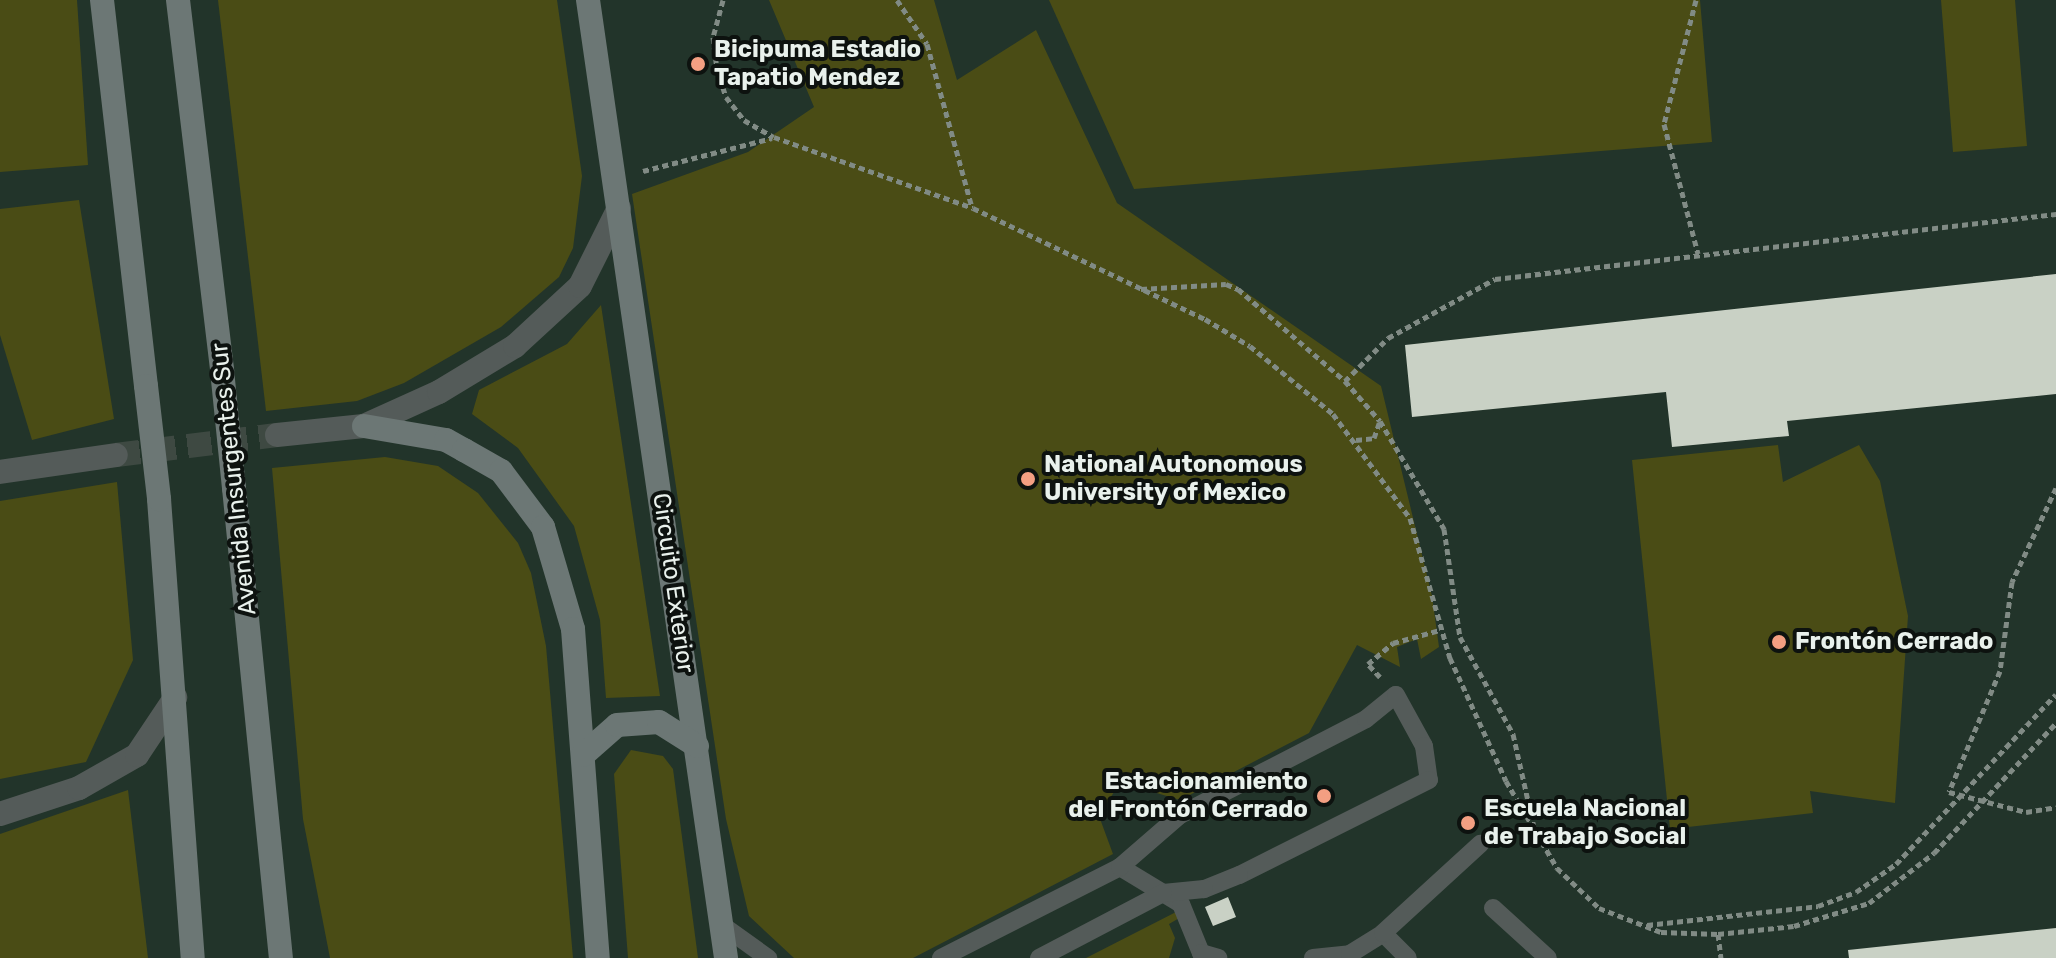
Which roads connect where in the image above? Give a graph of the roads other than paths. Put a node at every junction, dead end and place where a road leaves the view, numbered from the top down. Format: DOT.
graph roads {
  1 [pos="102,0"];
  2 [pos="178,0"];
  3 [pos="589,1"];
  4 [pos="619,208"];
  5 [pos="364,426"];
  6 [pos="277,435"];
  7 [pos="116,455"];
  8 [pos="0,472"];
  9 [pos="175,698"];
  10 [pos="697,746"];
  11 [pos="583,755"];
  12 [pos="0,814"];
  13 [pos="1480,844"];
  14 [pos="1120,867"];
  15 [pos="277,874"];
  16 [pos="1163,893"];
  17 [pos="1493,908"];
  18 [pos="722,925"];
  19 [pos="1383,933"];
  20 [pos="193,958"];
  21 [pos="281,958"];
  22 [pos="295,958"];
  23 [pos="598,958"];
  24 [pos="726,958"];
  25 [pos="768,958"];
  26 [pos="941,958"];
  27 [pos="1039,958"];
  28 [pos="1218,958"];
  29 [pos="1313,958"];
  30 [pos="1408,958"];
  31 [pos="1548,958"];
  1 -- 9 [label="main road, bridge"];
  2 -- 15 [label="main road, Avenida Insurgentes Sur, bridge"];
  3 -- 4 [label="main road, Circuito Exterior"];
  4 -- 5 [label="street"];
  4 -- 10 [label="main road, Circuito Exterior"];
  5 -- 6 [label="street"];
  5 -- 11 [label="main road"];
  7 -- 8 [label="street"];
  9 -- 12 [label="street"];
  9 -- 20 [label="main road"];
  10 -- 11 [label="main road"];
  10 -- 18 [label="main road, Circuito Exterior"];
  11 -- 23 [label="main road"];
  13 -- 19 [label="lane"];
  14 -- 16 [label="lane"];
  14 -- 16 [label="lane"];
  14 -- 26 [label="lane"];
  15 -- 21 [label="main road, Avenida Insurgentes Sur"];
  15 -- 22 [label="main road"];
  16 -- 27 [label="lane"];
  16 -- 28 [label="lane"];
  17 -- 31 [label="lane"];
  18 -- 24 [label="main road, Circuito Exterior"];
  18 -- 25 [label="lane"];
  19 -- 29 [label="lane"];
  19 -- 30 [label="lane"];
}
